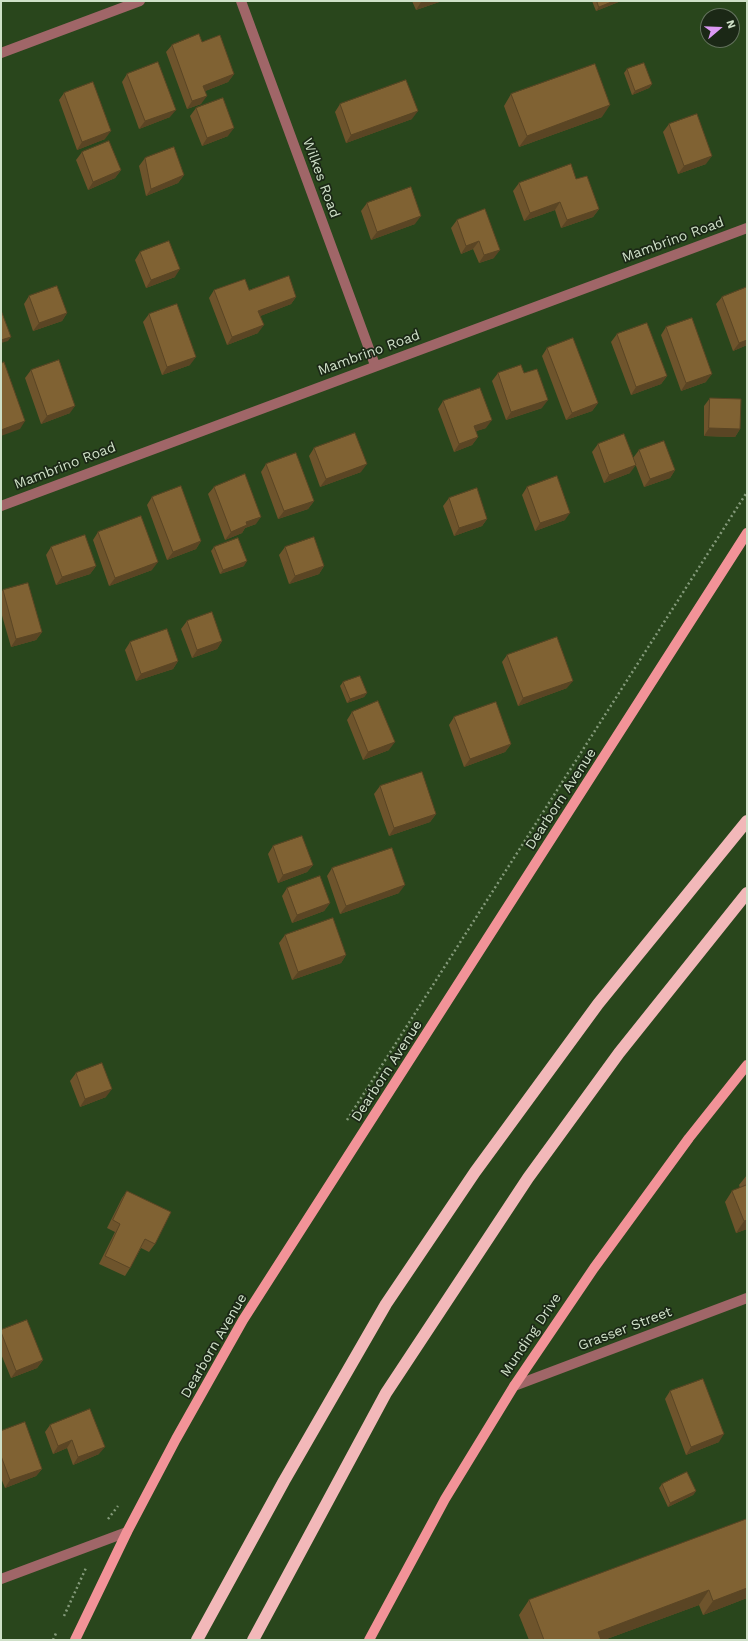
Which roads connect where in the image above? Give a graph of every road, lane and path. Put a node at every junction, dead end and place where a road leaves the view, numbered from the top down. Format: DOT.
graph roads {
  1 [pos="140,1"];
  2 [pos="241,1"];
  3 [pos="1,53"];
  4 [pos="747,228"];
  5 [pos="376,365"];
  6 [pos="1,506"];
  7 [pos="747,533"];
  8 [pos="747,821"];
  9 [pos="747,893"];
  10 [pos="747,1065"];
  11 [pos="747,1298"];
  12 [pos="514,1386"];
  13 [pos="127,1532"];
  14 [pos="1,1579"];
  15 [pos="75,1640"];
  16 [pos="197,1640"];
  17 [pos="253,1640"];
  18 [pos="369,1640"];
  1 -- 3 [label="street"];
  2 -- 5 [label="street, Wilkes Road"];
  4 -- 5 [label="street, Mambrino Road"];
  5 -- 6 [label="street, Mambrino Road"];
  7 -- 13 [label="main road, Dearborn Avenue"];
  8 -- 16 [label="highway"];
  9 -- 17 [label="highway"];
  10 -- 12 [label="main road, Munding Drive"];
  11 -- 12 [label="street, Grasser Street"];
  12 -- 18 [label="main road, Munding Drive"];
  13 -- 14 [label="street"];
  13 -- 15 [label="main road, Dearborn Avenue"];
}
